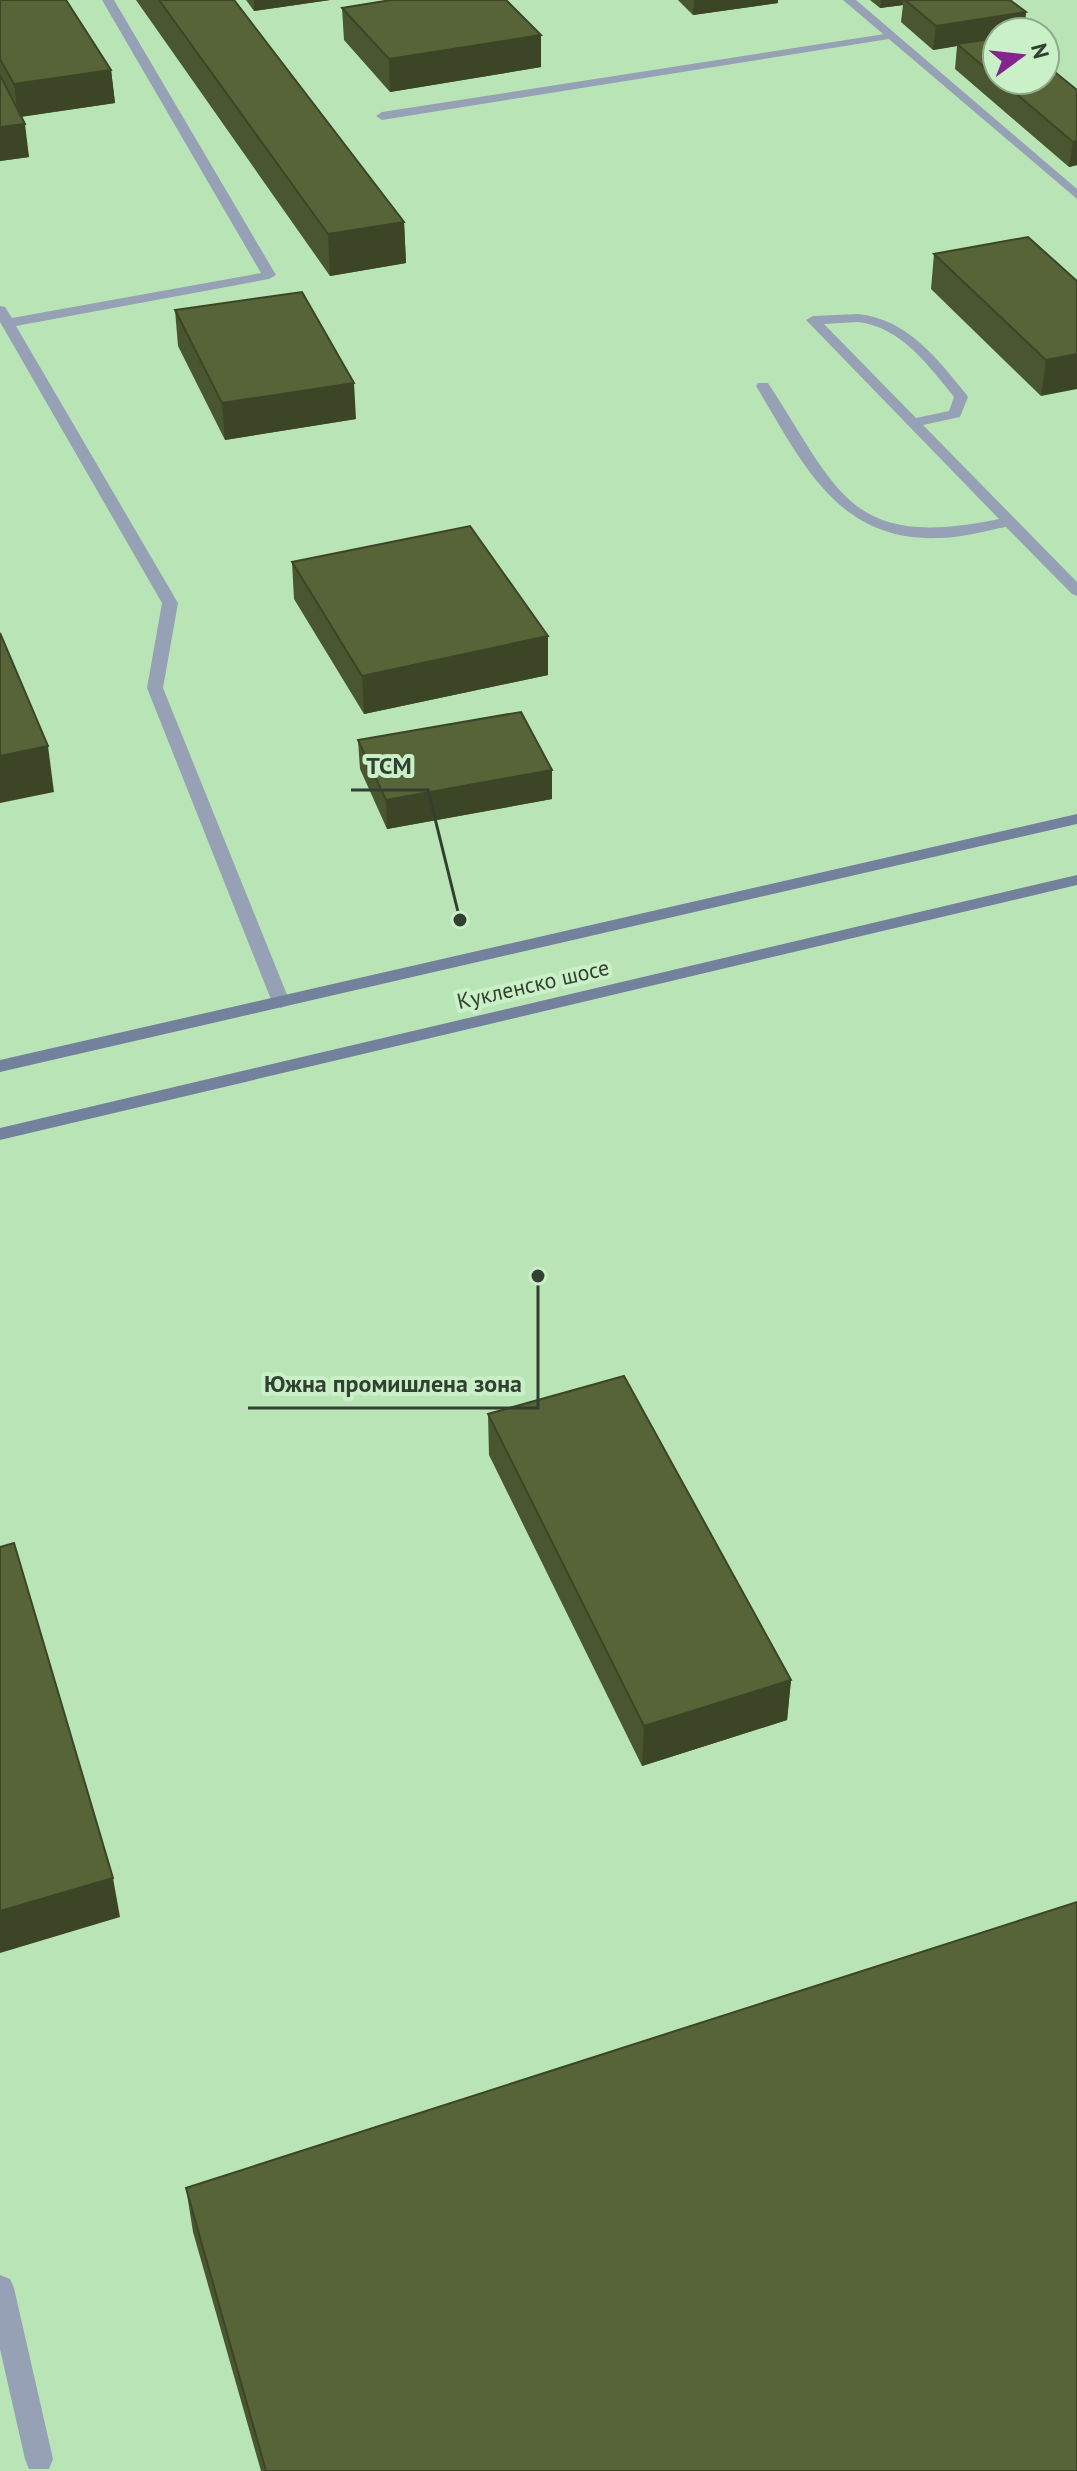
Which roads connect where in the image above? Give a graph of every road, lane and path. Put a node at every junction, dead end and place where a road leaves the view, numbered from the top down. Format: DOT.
graph roads {
  1 [pos="108,0"];
  2 [pos="849,0"];
  3 [pos="891,36"];
  4 [pos="382,116"];
  5 [pos="1077,195"];
  6 [pos="4,317"];
  7 [pos="763,386"];
  8 [pos="913,423"];
  9 [pos="1009,522"];
  10 [pos="1077,591"];
  11 [pos="1077,819"];
  12 [pos="1077,880"];
  13 [pos="281,1002"];
  14 [pos="0,1066"];
  15 [pos="0,1134"];
  16 [pos="0,2288"];
  17 [pos="39,2459"];
  1 -- 6 [label="street"];
  2 -- 3 [label="street"];
  3 -- 4 [label="street"];
  3 -- 5 [label="street"];
  6 -- 13 [label="street"];
  7 -- 9 [label="street"];
  8 -- 8 [label="street"];
  8 -- 9 [label="street"];
  9 -- 10 [label="street"];
  11 -- 13 [label="main road, Кукленско шосе"];
  12 -- 15 [label="main road, Кукленско шосе"];
  13 -- 14 [label="main road, Кукленско шосе"];
  16 -- 17 [label="street"];
}
